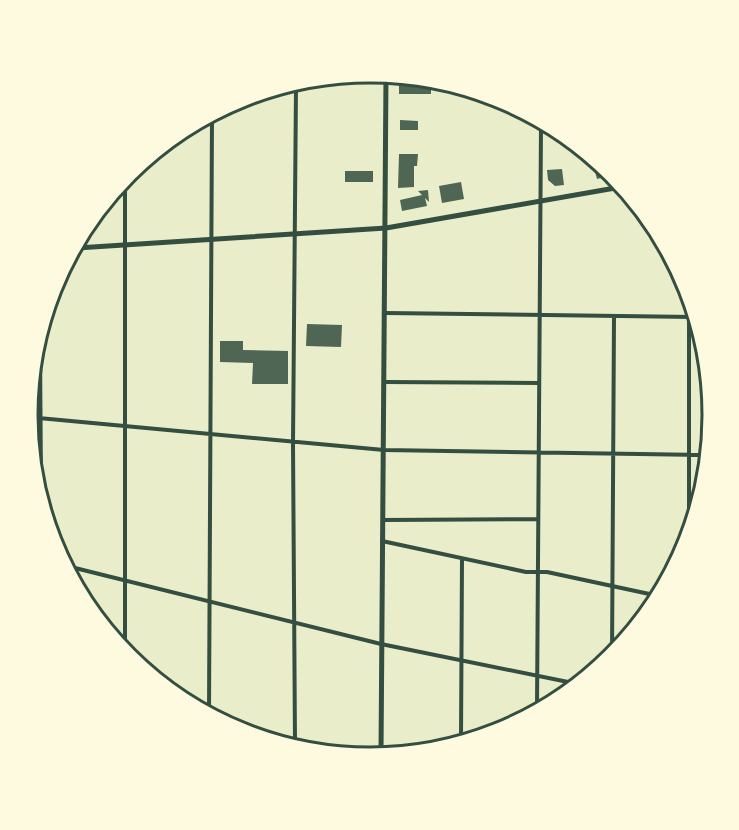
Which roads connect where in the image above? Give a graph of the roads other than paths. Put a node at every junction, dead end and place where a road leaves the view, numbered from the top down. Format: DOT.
graph roads {
  1 [pos="386,84"];
  2 [pos="296,91"];
  3 [pos="212,123"];
  4 [pos="540,130"];
  5 [pos="612,189"];
  6 [pos="125,191"];
  7 [pos="539,202"];
  8 [pos="386,228"];
  9 [pos="296,234"];
  10 [pos="210,239"];
  11 [pos="124,245"];
  12 [pos="83,248"];
  13 [pos="384,313"];
  14 [pos="538,316"];
  15 [pos="614,317"];
  16 [pos="687,317"];
  17 [pos="691,333"];
  18 [pos="40,372"];
  19 [pos="384,382"];
  20 [pos="539,383"];
  21 [pos="40,418"];
  22 [pos="126,426"];
  23 [pos="209,435"];
  24 [pos="293,443"];
  25 [pos="384,450"];
  26 [pos="538,453"];
  27 [pos="613,455"];
  28 [pos="690,455"];
  29 [pos="699,455"];
  30 [pos="41,462"];
  31 [pos="689,503"];
  32 [pos="538,519"];
  33 [pos="383,520"];
  34 [pos="382,541"];
  35 [pos="462,559"];
  36 [pos="75,568"];
  37 [pos="538,572"];
  38 [pos="124,581"];
  39 [pos="612,586"];
  40 [pos="649,594"];
  41 [pos="209,602"];
  42 [pos="294,622"];
  43 [pos="125,639"];
  44 [pos="612,641"];
  45 [pos="381,644"];
  46 [pos="461,660"];
  47 [pos="537,675"];
  48 [pos="567,682"];
  49 [pos="537,702"];
  50 [pos="209,706"];
  51 [pos="461,734"];
  52 [pos="295,739"];
  53 [pos="381,746"];
  1 -- 8 [label="main road"];
  2 -- 9 [label="street"];
  3 -- 10 [label="street"];
  4 -- 7 [label="street"];
  5 -- 7 [label="main road"];
  6 -- 11 [label="street"];
  7 -- 8 [label="main road"];
  7 -- 14 [label="street"];
  8 -- 9 [label="main road"];
  8 -- 13 [label="main road"];
  9 -- 10 [label="main road"];
  9 -- 24 [label="street"];
  10 -- 11 [label="main road"];
  10 -- 23 [label="street"];
  11 -- 12 [label="main road"];
  11 -- 22 [label="street"];
  13 -- 14 [label="street"];
  13 -- 19 [label="main road"];
  14 -- 15 [label="street"];
  14 -- 20 [label="street"];
  15 -- 16 [label="street"];
  15 -- 27 [label="street"];
  17 -- 28 [label="street"];
  18 -- 21 [label="street"];
  19 -- 20 [label="street"];
  19 -- 25 [label="main road"];
  20 -- 26 [label="street"];
  21 -- 22 [label="street"];
  21 -- 30 [label="street"];
  22 -- 23 [label="street"];
  22 -- 38 [label="street"];
  23 -- 24 [label="street"];
  23 -- 41 [label="street"];
  24 -- 25 [label="street"];
  24 -- 42 [label="street"];
  25 -- 26 [label="street"];
  25 -- 33 [label="main road"];
  26 -- 27 [label="street"];
  26 -- 32 [label="street"];
  27 -- 28 [label="street"];
  27 -- 39 [label="street"];
  28 -- 29 [label="street"];
  28 -- 31 [label="street"];
  32 -- 33 [label="street"];
  32 -- 37 [label="street"];
  33 -- 34 [label="main road"];
  34 -- 35 [label="street"];
  34 -- 45 [label="main road"];
  35 -- 37 [label="street"];
  35 -- 46 [label="street"];
  36 -- 38 [label="street"];
  37 -- 39 [label="street"];
  37 -- 47 [label="street"];
  38 -- 41 [label="street"];
  38 -- 43 [label="street"];
  39 -- 40 [label="street"];
  39 -- 44 [label="street"];
  41 -- 42 [label="street"];
  41 -- 50 [label="street"];
  42 -- 45 [label="street"];
  42 -- 52 [label="street"];
  45 -- 46 [label="street"];
  45 -- 53 [label="main road"];
  46 -- 47 [label="street"];
  46 -- 51 [label="street"];
  47 -- 48 [label="street"];
  47 -- 49 [label="street"];
}
